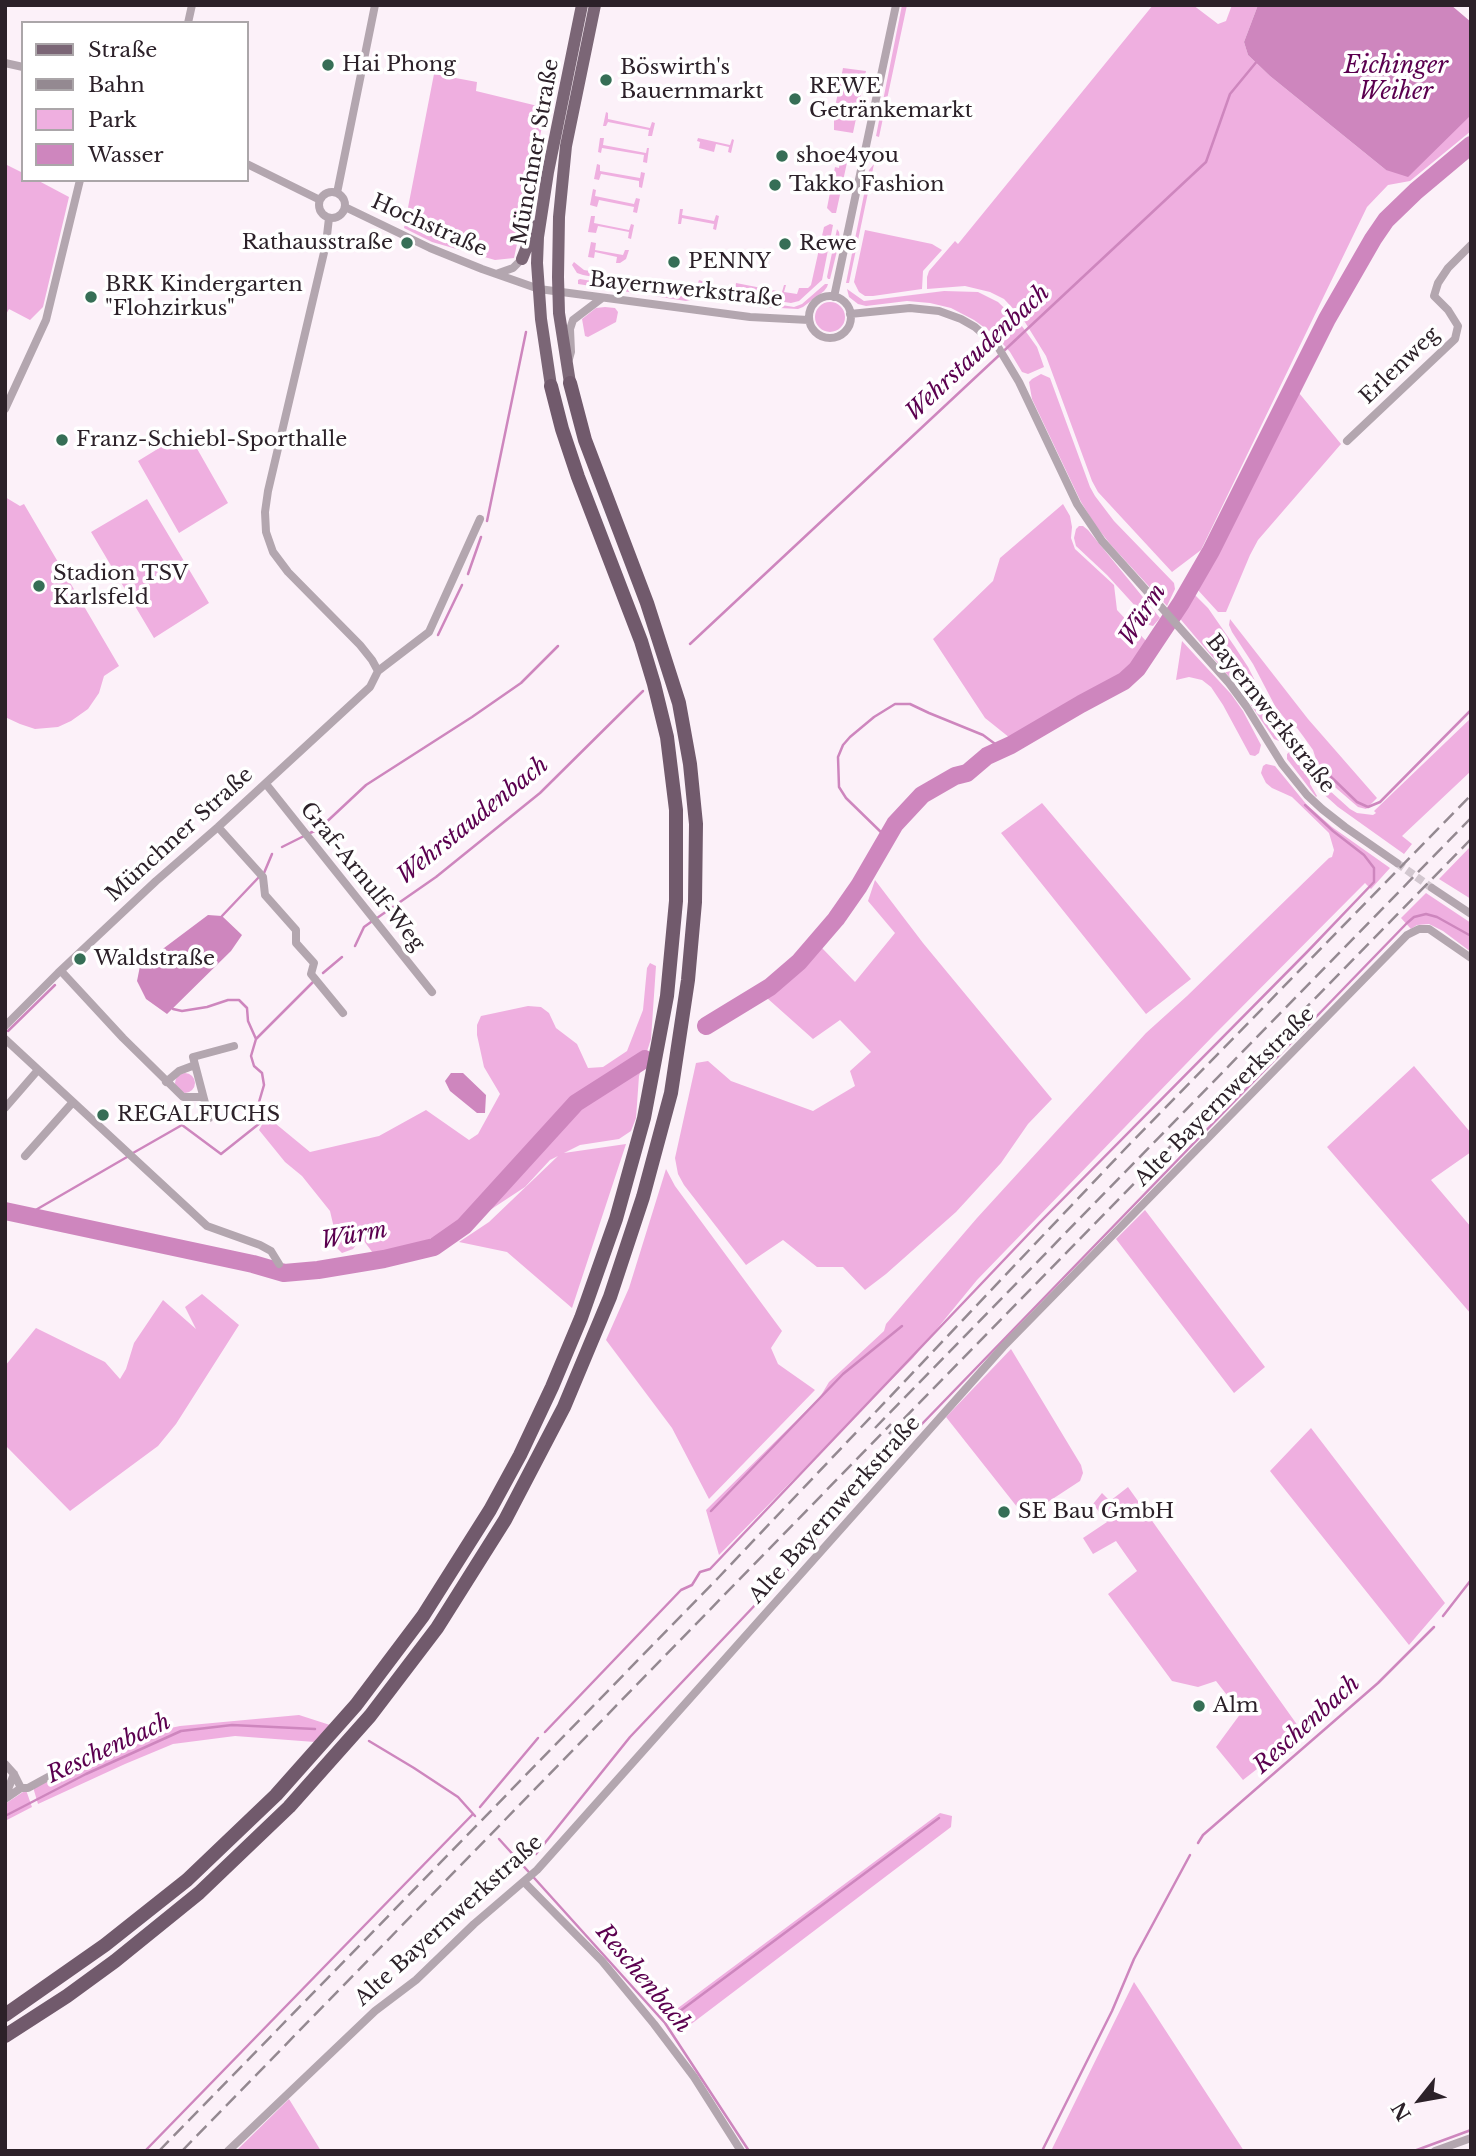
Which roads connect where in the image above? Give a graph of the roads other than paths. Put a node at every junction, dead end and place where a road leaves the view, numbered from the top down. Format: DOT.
graph roads {
  1 [pos="375,5"];
  2 [pos="582,5"];
  3 [pos="595,5"];
  4 [pos="895,5"];
  5 [pos="569,99"];
  6 [pos="248,164"];
  7 [pos="80,182"];
  8 [pos="337,193"];
  9 [pos="320,200"];
  10 [pos="542,206"];
  11 [pos="345,207"];
  12 [pos="329,218"];
  13 [pos="1471,245"];
  14 [pos="522,259"];
  15 [pos="496,274"];
  16 [pos="539,289"];
  17 [pos="558,292"];
  18 [pos="834,296"];
  19 [pos="602,298"];
  20 [pos="850,314"];
  21 [pos="810,320"];
  22 [pos="567,365"];
  23 [pos="570,383"];
  24 [pos="551,386"];
  25 [pos="5,409"];
  26 [pos="1347,441"];
  27 [pos="480,519"];
  28 [pos="378,671"];
  29 [pos="265,784"];
  30 [pos="218,827"];
  31 [pos="1396,863"];
  32 [pos="1432,888"];
  33 [pos="1471,914"];
  34 [pos="1471,958"];
  35 [pos="61,971"];
  36 [pos="432,992"];
  37 [pos="343,1013"];
  38 [pos="5,1026"];
  39 [pos="5,1038"];
  40 [pos="234,1046"];
  41 [pos="195,1065"];
  42 [pos="38,1070"];
  43 [pos="166,1082"];
  44 [pos="203,1097"];
  45 [pos="73,1102"];
  46 [pos="5,1108"];
  47 [pos="209,1118"];
  48 [pos="26,1156"];
  49 [pos="279,1264"];
  50 [pos="5,1764"];
  51 [pos="70,1765"];
  52 [pos="14,1774"];
  53 [pos="21,1788"];
  54 [pos="5,1798"];
  55 [pos="526,1880"];
  56 [pos="6,2014"];
  57 [pos="9,2035"];
  58 [pos="1471,2138"];
  59 [pos="228,2151"];
  60 [pos="741,2151"];
  61 [pos="1435,2151"];
  1 -- 8 [label="street"];
  2 -- 5 [label="main road, Münchner Straße"];
  3 -- 5 [label="main road, Münchner Straße"];
  4 -- 18 [label="street"];
  5 -- 10 [label="main road, Münchner Straße"];
  5 -- 17 [label="main road, Münchner Straße"];
  6 -- 9 [label="street"];
  7 -- 25 [label="street"];
  8 -- 9 [label="street"];
  8 -- 11 [label="street"];
  9 -- 12 [label="street"];
  10 -- 14 [label="main road"];
  10 -- 16 [label="main road, Münchner Straße"];
  11 -- 12 [label="street"];
  11 -- 15 [label="street, Hochstraße"];
  12 -- 28 [label="street"];
  13 -- 26 [label="street, Erlenweg"];
  14 -- 15 [label="street"];
  15 -- 16 [label="street, Hochstraße"];
  16 -- 17 [label="street"];
  16 -- 24 [label="main road, Münchner Straße"];
  17 -- 19 [label="street, Bayernwerkstraße"];
  17 -- 22 [label="main road, Münchner Straße"];
  18 -- 20 [label="street"];
  18 -- 21 [label="street, Bayernwerkstraße"];
  19 -- 21 [label="street, Bayernwerkstraße"];
  19 -- 22 [label="street"];
  20 -- 21 [label="street, Bayernwerkstraße"];
  20 -- 31 [label="street, Bayernwerkstraße"];
  22 -- 23 [label="main road, Münchner Straße"];
  23 -- 57 [label="highway"];
  24 -- 56 [label="highway"];
  27 -- 28 [label="street, Münchner Straße"];
  28 -- 29 [label="street, Münchner Straße"];
  29 -- 30 [label="street, Münchner Straße"];
  29 -- 36 [label="street, Graf-Arnulf-Weg"];
  30 -- 35 [label="street, Münchner Straße"];
  30 -- 37 [label="street"];
  32 -- 33 [label="street"];
  34 -- 55 [label="street, Alte Bayernwerkstraße"];
  35 -- 38 [label="street, Münchner Straße"];
  35 -- 43 [label="street"];
  39 -- 42 [label="street"];
  40 -- 41 [label="street"];
  41 -- 43 [label="street"];
  41 -- 44 [label="street"];
  42 -- 45 [label="street"];
  42 -- 46 [label="street"];
  43 -- 44 [label="street"];
  44 -- 47 [label="street"];
  45 -- 48 [label="street"];
  45 -- 49 [label="street"];
  50 -- 52 [label="street"];
  51 -- 53 [label="street"];
  52 -- 53 [label="street"];
  52 -- 54 [label="street"];
  53 -- 54 [label="street"];
  55 -- 59 [label="street, Alte Bayernwerkstraße"];
  55 -- 60 [label="street"];
  58 -- 61 [label="street"];
}
